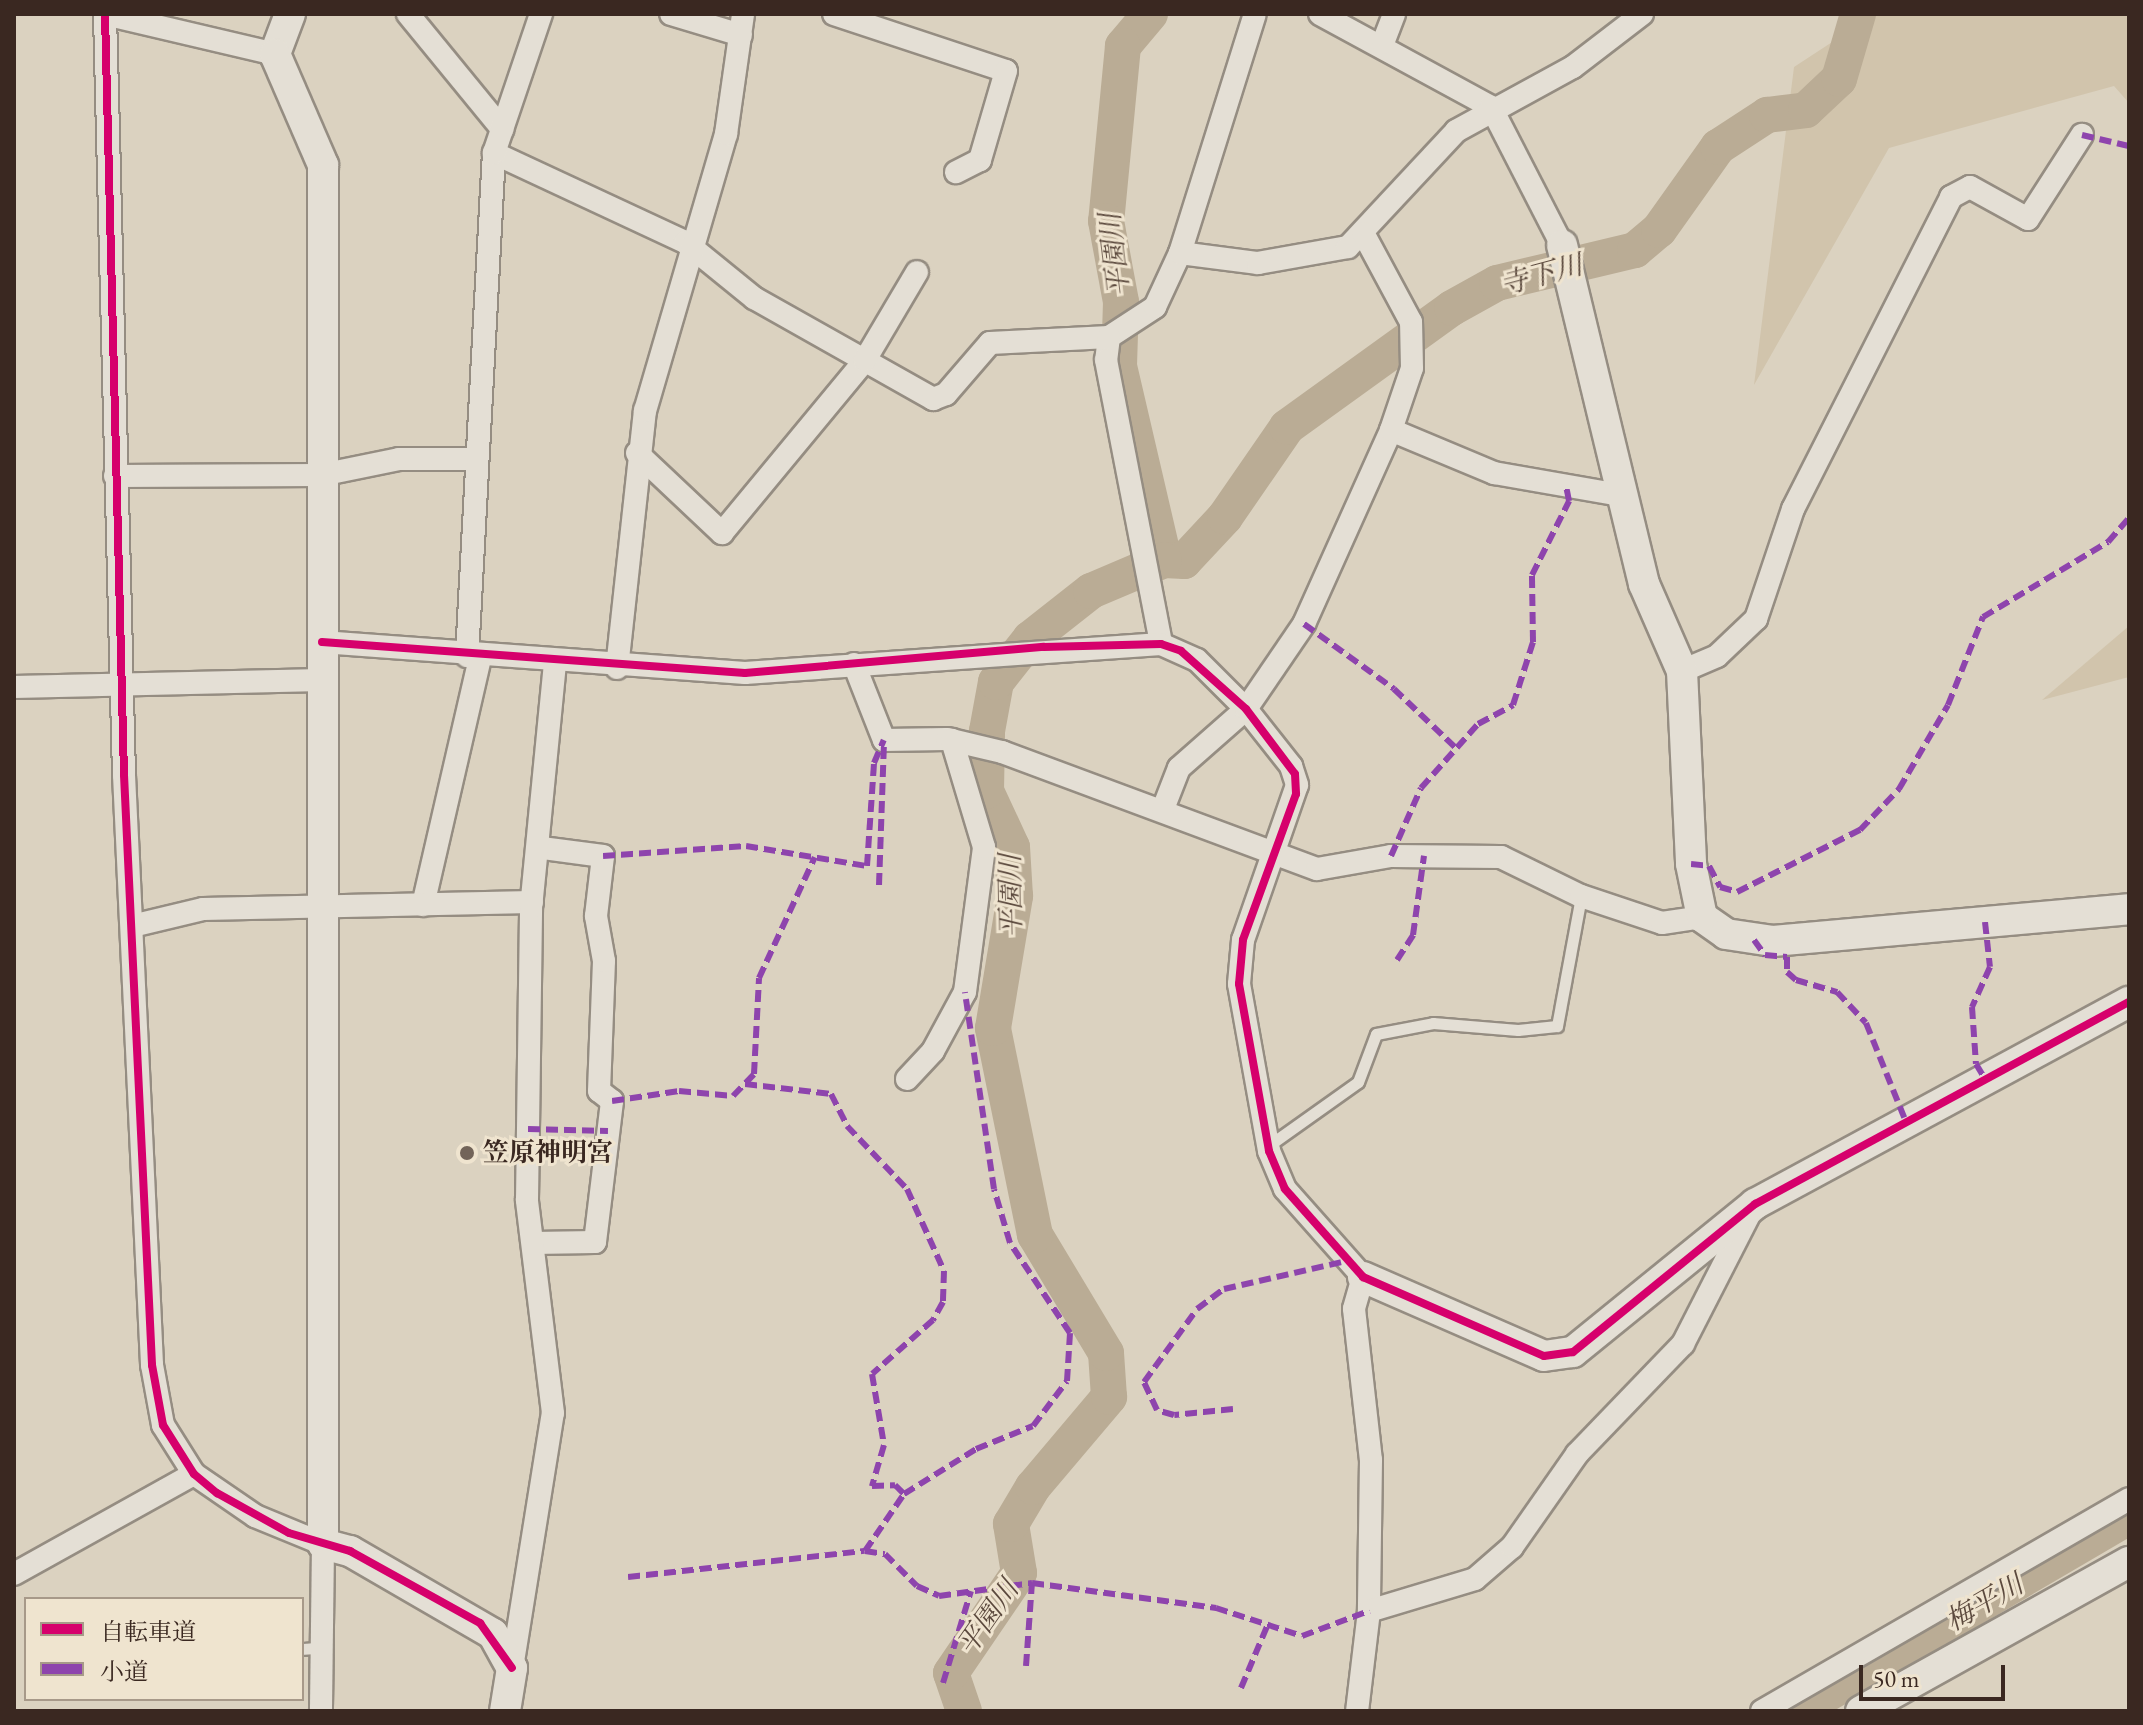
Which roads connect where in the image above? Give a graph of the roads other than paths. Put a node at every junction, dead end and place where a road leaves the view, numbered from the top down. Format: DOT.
graph roads {
  1 [pos="105,14"];
  2 [pos="290,14"];
  3 [pos="408,14"];
  4 [pos="541,14"];
  5 [pos="671,14"];
  6 [pos="834,14"];
  7 [pos="1255,14"];
  8 [pos="1320,14"];
  9 [pos="1394,14"];
  10 [pos="1642,14"];
  11 [pos="742,24"];
  12 [pos="1383,43"];
  13 [pos="275,54"];
  14 [pos="1491,107"];
  15 [pos="502,129"];
  16 [pos="2082,135"];
  17 [pos="494,153"];
  18 [pos="956,172"];
  19 [pos="1363,233"];
  20 [pos="1562,245"];
  21 [pos="1180,253"];
  22 [pos="694,254"];
  23 [pos="917,272"];
  24 [pos="1109,337"];
  25 [pos="865,360"];
  26 [pos="1391,430"];
  27 [pos="637,453"];
  28 [pos="476,459"];
  29 [pos="321,475"];
  30 [pos="115,476"];
  31 [pos="1620,495"];
  32 [pos="322,642"];
  33 [pos="1161,644"];
  34 [pos="474,657"];
  35 [pos="555,664"];
  36 [pos="854,664"];
  37 [pos="617,668"];
  38 [pos="1682,671"];
  39 [pos="322,680"];
  40 [pos="123,682"];
  41 [pos="14,687"];
  42 [pos="1246,709"];
  43 [pos="961,742"];
  44 [pos="1163,809"];
  45 [pos="542,848"];
  46 [pos="1271,854"];
  47 [pos="1581,896"];
  48 [pos="532,902"];
  49 [pos="423,905"];
  50 [pos="322,908"];
  51 [pos="2129,909"];
  52 [pos="1702,917"];
  53 [pos="132,926"];
  54 [pos="2129,1002"];
  55 [pos="907,1079"];
  56 [pos="1268,1146"];
  57 [pos="1755,1204"];
  58 [pos="533,1243"];
  59 [pos="1363,1277"];
  60 [pos="194,1474"];
  61 [pos="2129,1499"];
  62 [pos="323,1544"];
  63 [pos="2129,1562"];
  64 [pos="14,1574"];
  65 [pos="1369,1611"];
  66 [pos="309,1649"];
  67 [pos="512,1668"];
  68 [pos="321,1711"];
  69 [pos="505,1711"];
  70 [pos="1357,1711"];
  71 [pos="1762,1711"];
  72 [pos="1861,1711"];
  1 -- 13 [label="street"];
  1 -- 30 [label="street"];
  2 -- 13 [label="street"];
  3 -- 15 [label="street"];
  4 -- 15 [label="street"];
  5 -- 11 [label="street"];
  6 -- 18 [label="street"];
  7 -- 21 [label="street"];
  8 -- 12 [label="street"];
  9 -- 12 [label="street"];
  10 -- 14 [label="street"];
  11 -- 22 [label="street"];
  12 -- 14 [label="street"];
  13 -- 29 [label="street"];
  14 -- 19 [label="street"];
  14 -- 20 [label="street"];
  15 -- 17 [label="street"];
  16 -- 38 [label="street"];
  17 -- 22 [label="street"];
  17 -- 28 [label="street"];
  19 -- 21 [label="street"];
  19 -- 26 [label="street"];
  20 -- 31 [label="street"];
  21 -- 24 [label="street"];
  22 -- 25 [label="street"];
  22 -- 27 [label="street"];
  23 -- 25 [label="street"];
  24 -- 25 [label="street"];
  24 -- 33 [label="street"];
  25 -- 27 [label="street"];
  26 -- 31 [label="street"];
  26 -- 42 [label="street"];
  27 -- 37 [label="street"];
  28 -- 29 [label="street"];
  28 -- 34 [label="street"];
  29 -- 30 [label="street"];
  29 -- 32 [label="street"];
  30 -- 40 [label="street"];
  31 -- 38 [label="street"];
  32 -- 34 [label="street"];
  32 -- 39 [label="street"];
  33 -- 36 [label="street"];
  33 -- 42 [label="street"];
  34 -- 35 [label="street"];
  34 -- 49 [label="street"];
  35 -- 37 [label="street"];
  35 -- 45 [label="street"];
  36 -- 37 [label="street"];
  36 -- 43 [label="street"];
  38 -- 52 [label="street"];
  39 -- 40 [label="street"];
  39 -- 50 [label="street"];
  40 -- 41 [label="street"];
  40 -- 53 [label="street"];
  42 -- 44 [label="street"];
  42 -- 46 [label="street"];
  43 -- 44 [label="street"];
  43 -- 55 [label="street"];
  44 -- 46 [label="street"];
  45 -- 48 [label="street"];
  45 -- 58 [label="street"];
  46 -- 47 [label="street"];
  46 -- 56 [label="street"];
  47 -- 52 [label="street"];
  47 -- 56 [label="lane"];
  48 -- 49 [label="street"];
  48 -- 58 [label="street"];
  49 -- 50 [label="street"];
  50 -- 53 [label="street"];
  50 -- 62 [label="street"];
  51 -- 52 [label="street"];
  53 -- 60 [label="street"];
  54 -- 57 [label="street"];
  56 -- 59 [label="street"];
  57 -- 59 [label="street"];
  57 -- 65 [label="street"];
  58 -- 67 [label="street"];
  59 -- 65 [label="street"];
  60 -- 62 [label="street"];
  60 -- 64 [label="street"];
  61 -- 71 [label="street"];
  62 -- 66 [label="street"];
  62 -- 67 [label="street"];
  63 -- 72 [label="street"];
  65 -- 70 [label="street"];
  66 -- 68 [label="street"];
  67 -- 69 [label="street"];
}
